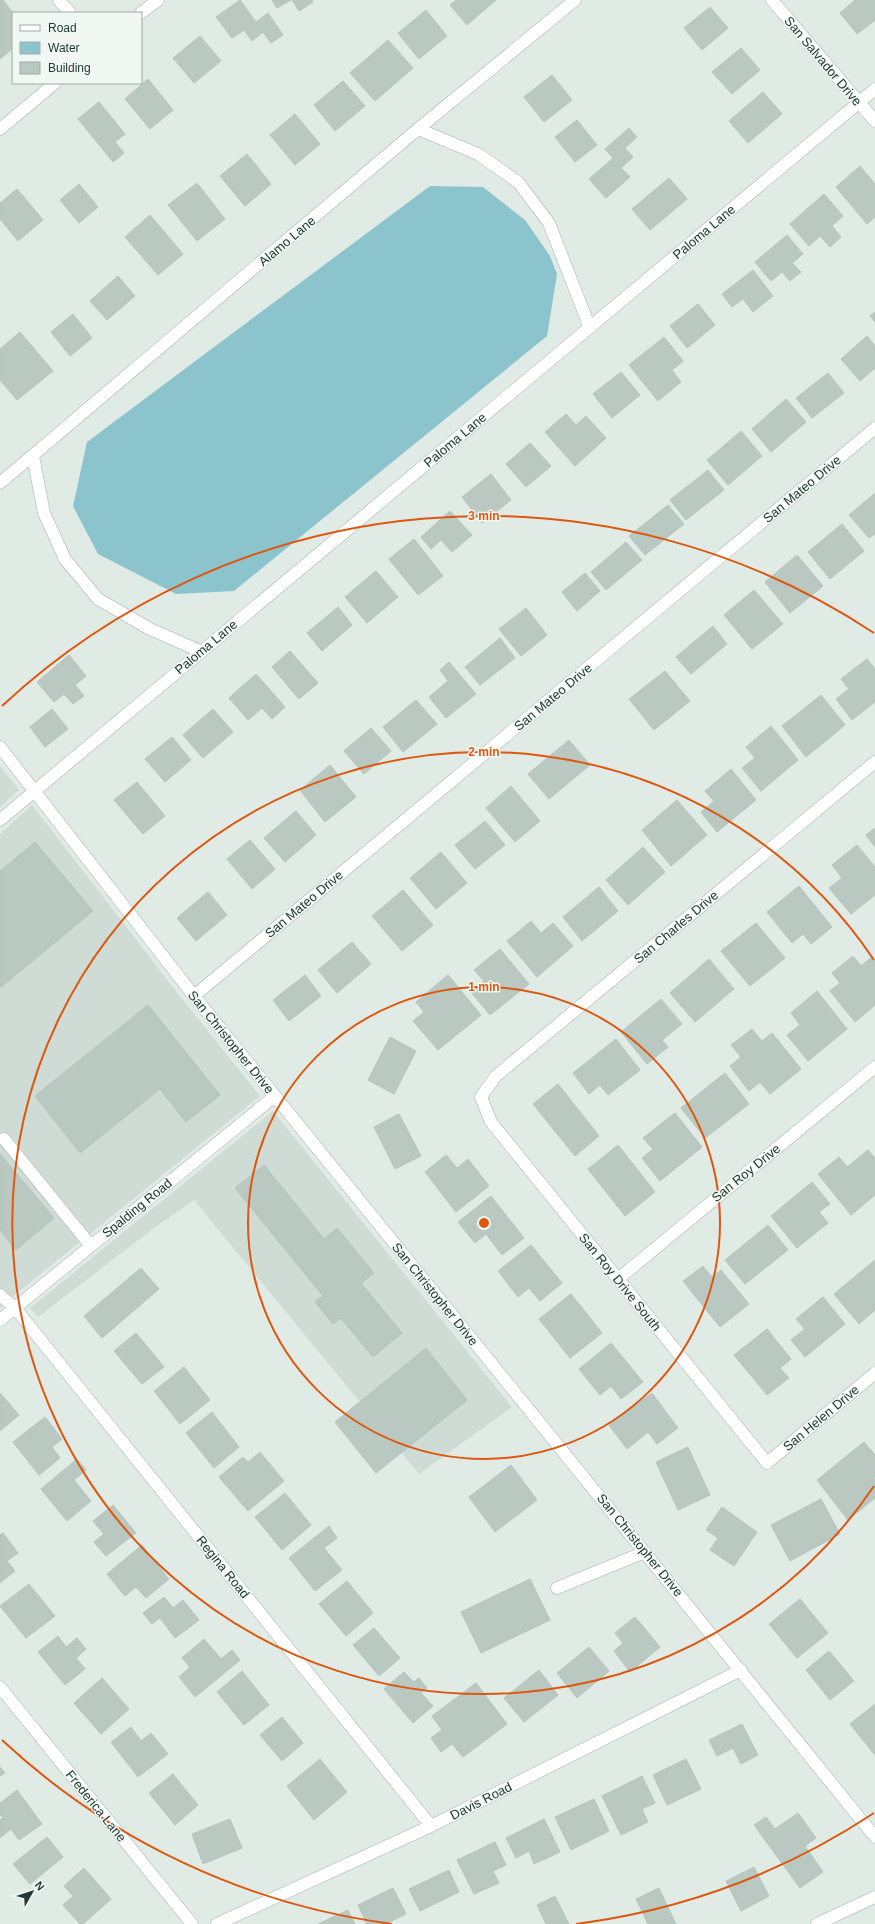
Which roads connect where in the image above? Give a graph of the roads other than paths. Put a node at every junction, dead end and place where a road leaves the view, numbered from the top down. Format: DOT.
graph roads {
  1 [pos="59,0"];
  2 [pos="158,0"];
  3 [pos="575,0"];
  4 [pos="772,0"];
  5 [pos="69,12"];
  6 [pos="142,12"];
  7 [pos="54,84"];
  8 [pos="875,88"];
  9 [pos="859,102"];
  10 [pos="875,121"];
  11 [pos="0,129"];
  12 [pos="418,129"];
  13 [pos="590,328"];
  14 [pos="875,428"];
  15 [pos="33,456"];
  16 [pos="0,483"];
  17 [pos="200,651"];
  18 [pos="0,747"];
  19 [pos="875,762"];
  20 [pos="34,790"];
  21 [pos="0,820"];
  22 [pos="194,996"];
  23 [pos="875,1067"];
  24 [pos="275,1096"];
  25 [pos="481,1097"];
  26 [pos="4,1139"];
  27 [pos="91,1246"];
  28 [pos="618,1279"];
  29 [pos="0,1295"];
  30 [pos="15,1308"];
  31 [pos="0,1320"];
  32 [pos="875,1373"];
  33 [pos="767,1462"];
  34 [pos="645,1552"];
  35 [pos="557,1588"];
  36 [pos="741,1670"];
  37 [pos="0,1687"];
  38 [pos="431,1826"];
  39 [pos="875,1837"];
  40 [pos="875,1898"];
  41 [pos="192,1924"];
  42 [pos="217,1924"];
  43 [pos="817,1924"];
  1 -- 5 [label="street"];
  2 -- 6 [label="street"];
  3 -- 12 [label="street, Alamo Lane"];
  4 -- 9 [label="street, San Salvador Drive"];
  7 -- 11 [label="street"];
  8 -- 9 [label="street, Paloma Lane"];
  9 -- 10 [label="street, San Salvador Drive"];
  9 -- 13 [label="street, Paloma Lane"];
  12 -- 13 [label="street"];
  12 -- 15 [label="street, Alamo Lane"];
  13 -- 17 [label="street, Paloma Lane"];
  14 -- 22 [label="street, San Mateo Drive"];
  15 -- 16 [label="street, Alamo Lane"];
  15 -- 17 [label="street"];
  17 -- 20 [label="street, Paloma Lane"];
  18 -- 20 [label="street, San Christopher Drive"];
  19 -- 25 [label="street, San Charles Drive"];
  20 -- 21 [label="street, Paloma Lane"];
  20 -- 22 [label="street, San Christopher Drive"];
  22 -- 24 [label="street, San Christopher Drive"];
  23 -- 28 [label="street, San Roy Drive"];
  24 -- 27 [label="street, Spalding Road"];
  24 -- 34 [label="street, San Christopher Drive"];
  25 -- 28 [label="street, San Roy Drive South"];
  26 -- 27 [label="street"];
  27 -- 30 [label="street, Spalding Road"];
  28 -- 33 [label="street, San Roy Drive South"];
  29 -- 30 [label="street, Regina Road"];
  30 -- 31 [label="street, Spalding Road"];
  30 -- 38 [label="street, Regina Road"];
  32 -- 33 [label="street, San Helen Drive"];
  34 -- 35 [label="street"];
  34 -- 36 [label="street, San Christopher Drive"];
  36 -- 38 [label="street, Davis Road"];
  36 -- 39 [label="street, San Christopher Drive"];
  37 -- 41 [label="street, Frederica Lane"];
  38 -- 42 [label="street, Davis Road"];
  40 -- 43 [label="street"];
}
